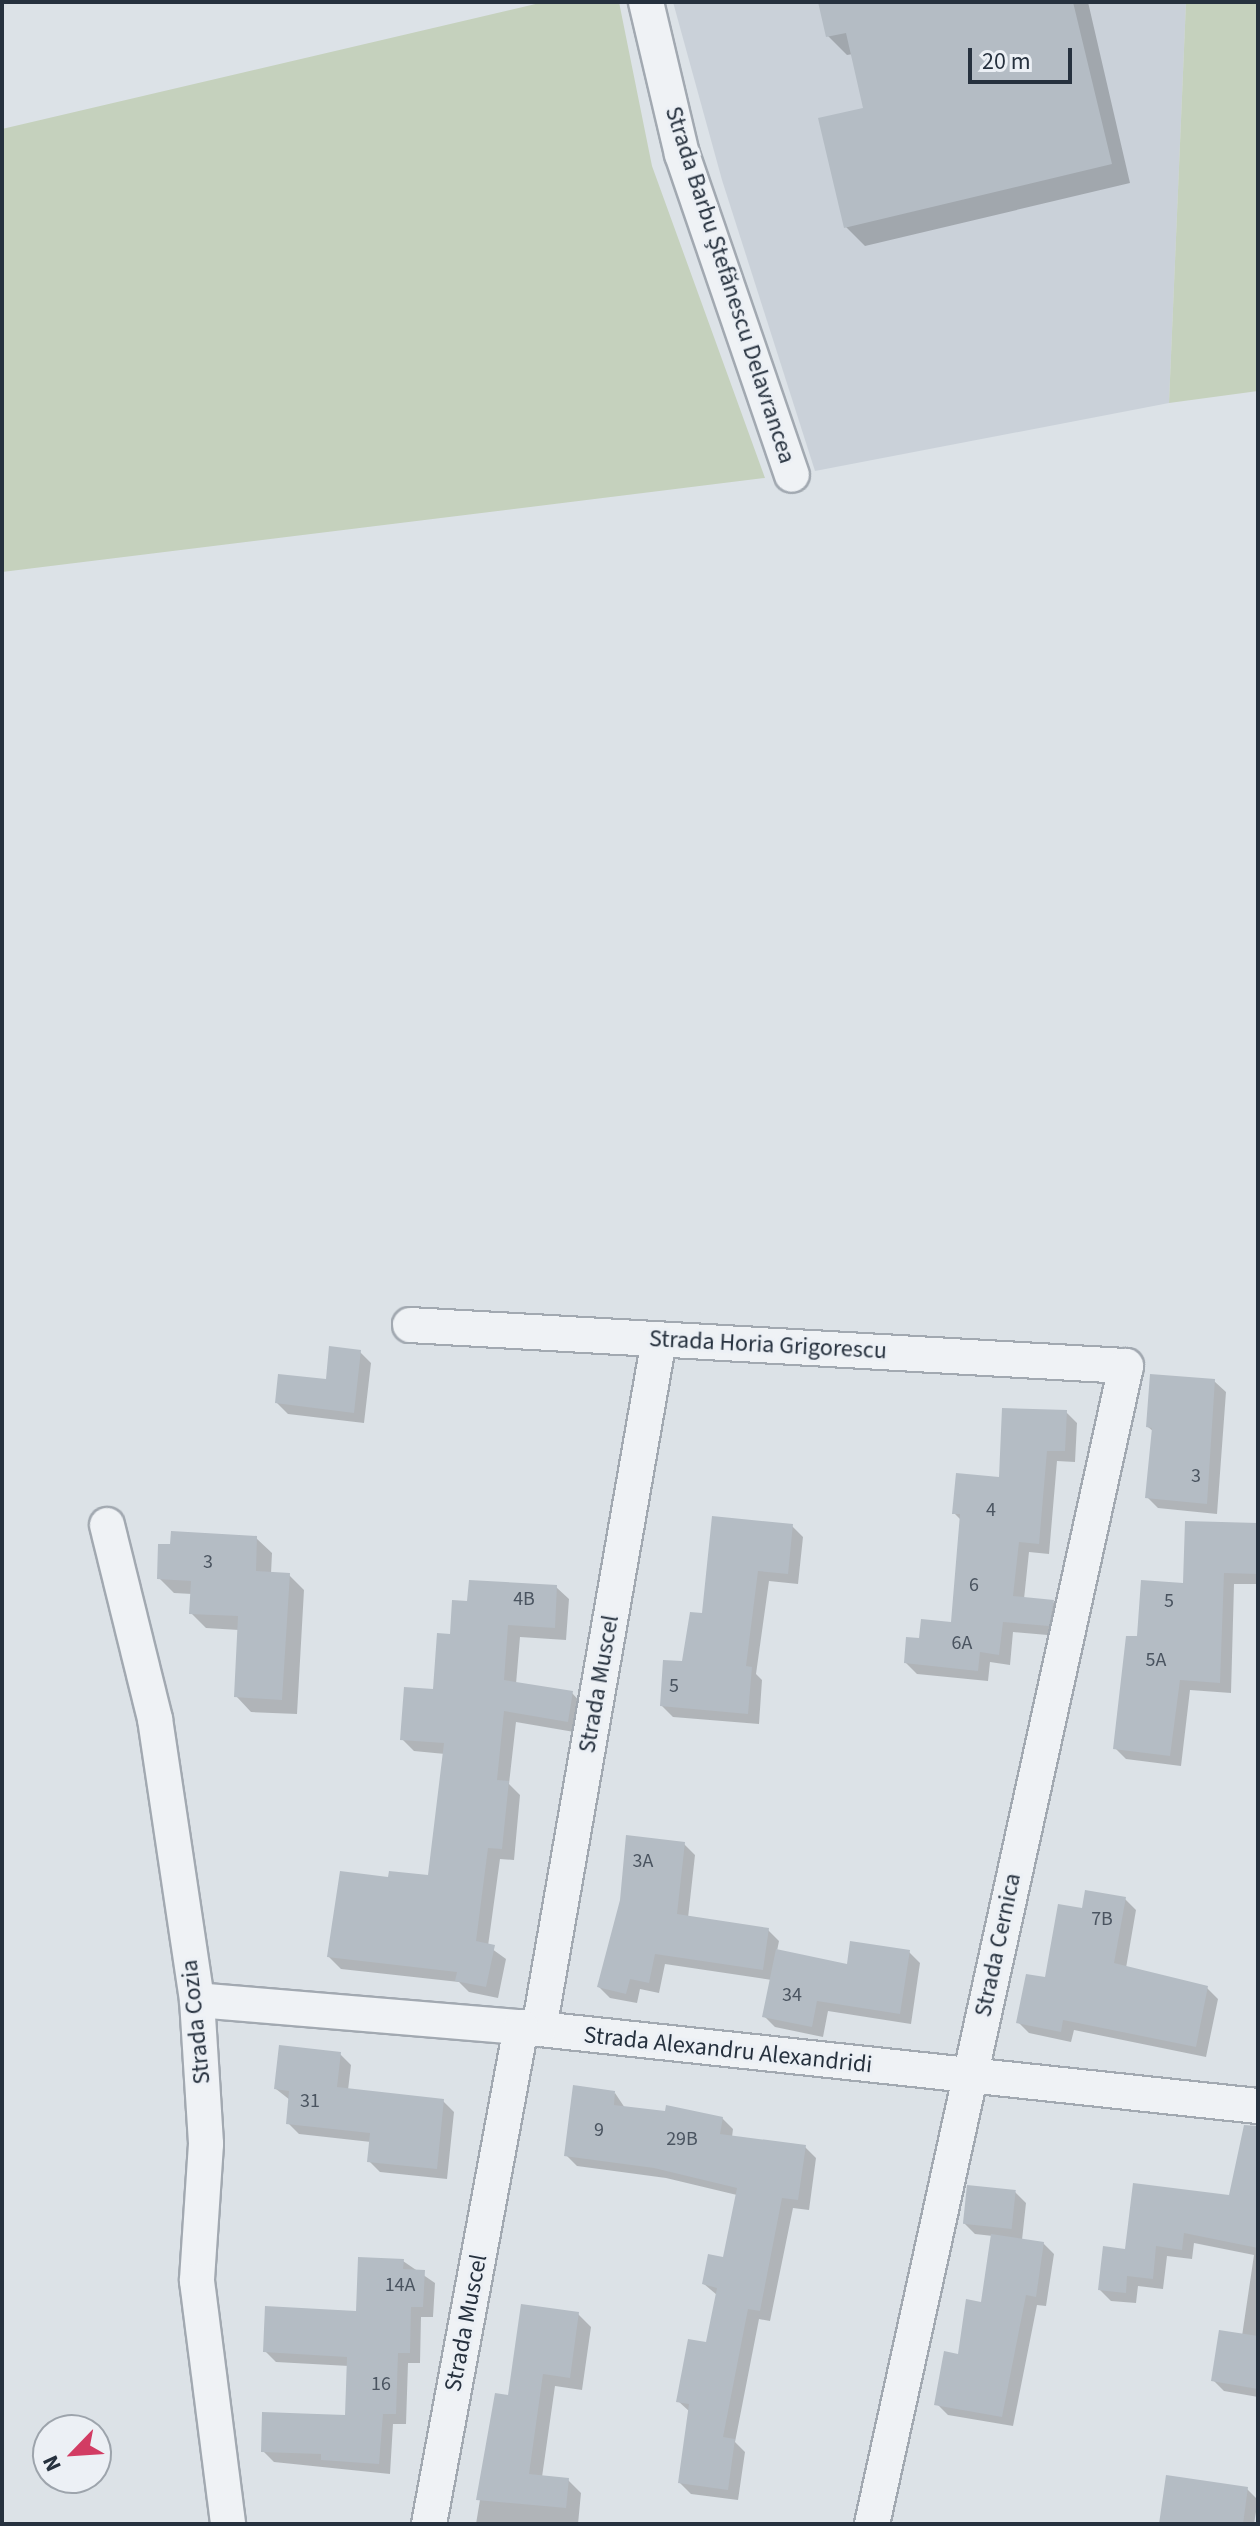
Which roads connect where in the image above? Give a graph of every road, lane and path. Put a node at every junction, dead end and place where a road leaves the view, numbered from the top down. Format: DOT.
graph roads {
  1 [pos="646,2"];
  2 [pos="792,475"];
  3 [pos="410,1325"];
  4 [pos="659,1339"];
  5 [pos="1126,1366"];
  6 [pos="107,1525"];
  7 [pos="197,2000"];
  8 [pos="530,2028"];
  9 [pos="969,2078"];
  10 [pos="1258,2106"];
  11 [pos="228,2524"];
  12 [pos="429,2524"];
  13 [pos="872,2524"];
  1 -- 2 [label="street, Strada Barbu Ștefănescu Delavrancea"];
  3 -- 4 [label="street, Strada Horia Grigorescu"];
  4 -- 5 [label="street, Strada Horia Grigorescu"];
  4 -- 8 [label="street, Strada Muscel"];
  5 -- 9 [label="street, Strada Cernica"];
  6 -- 7 [label="street, Strada Cozia"];
  7 -- 8 [label="street, Strada Alexandru Alexandridi"];
  7 -- 11 [label="street, Strada Cozia"];
  8 -- 9 [label="street, Strada Alexandru Alexandridi"];
  8 -- 12 [label="street, Strada Muscel"];
  9 -- 10 [label="street, Strada Alexandru Alexandridi"];
  9 -- 13 [label="street, Strada Cernica"];
}
